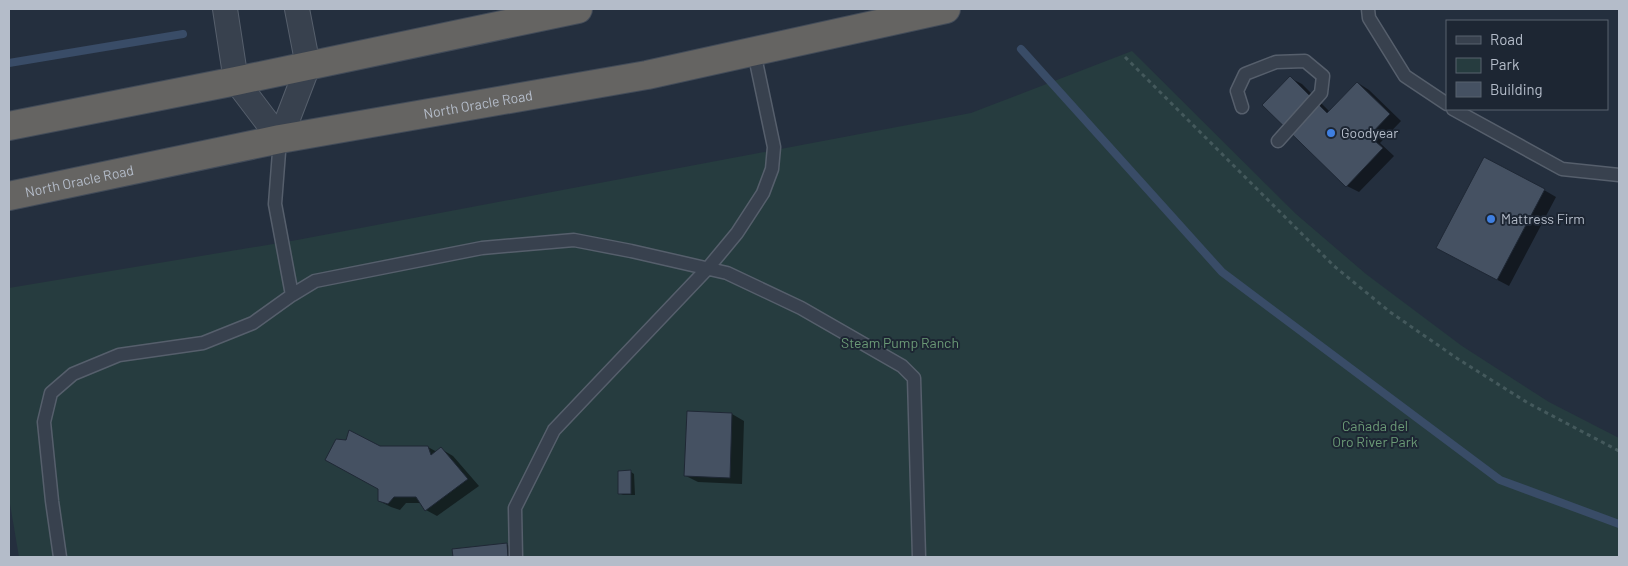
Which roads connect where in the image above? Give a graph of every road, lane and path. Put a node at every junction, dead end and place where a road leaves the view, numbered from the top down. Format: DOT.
graph roads {
  1 [pos="225,9"];
  2 [pos="298,9"];
  3 [pos="578,9"];
  4 [pos="946,9"];
  5 [pos="1368,9"];
  6 [pos="754,52"];
  7 [pos="1125,57"];
  8 [pos="308,66"];
  9 [pos="236,81"];
  10 [pos="1446,103"];
  11 [pos="1242,107"];
  12 [pos="1455,110"];
  13 [pos="9,126"];
  14 [pos="280,139"];
  15 [pos="1278,141"];
  16 [pos="1619,175"];
  17 [pos="9,196"];
  18 [pos="708,268"];
  19 [pos="292,295"];
  20 [pos="1619,451"];
  21 [pos="60,557"];
  22 [pos="516,557"];
  23 [pos="919,557"];
  1 -- 9 [label="street"];
  2 -- 8 [label="street"];
  3 -- 8 [label="highway"];
  4 -- 6 [label="highway, North Oracle Road"];
  5 -- 10 [label="lane"];
  6 -- 14 [label="highway, North Oracle Road"];
  6 -- 18 [label="lane"];
  7 -- 20 [label="path"];
  8 -- 9 [label="highway"];
  8 -- 14 [label="street"];
  9 -- 13 [label="highway"];
  9 -- 14 [label="street"];
  11 -- 15 [label="lane"];
  12 -- 16 [label="lane"];
  14 -- 17 [label="highway, North Oracle Road"];
  14 -- 19 [label="lane"];
  18 -- 19 [label="lane"];
  18 -- 22 [label="lane"];
  18 -- 23 [label="lane"];
  19 -- 21 [label="lane"];
}
